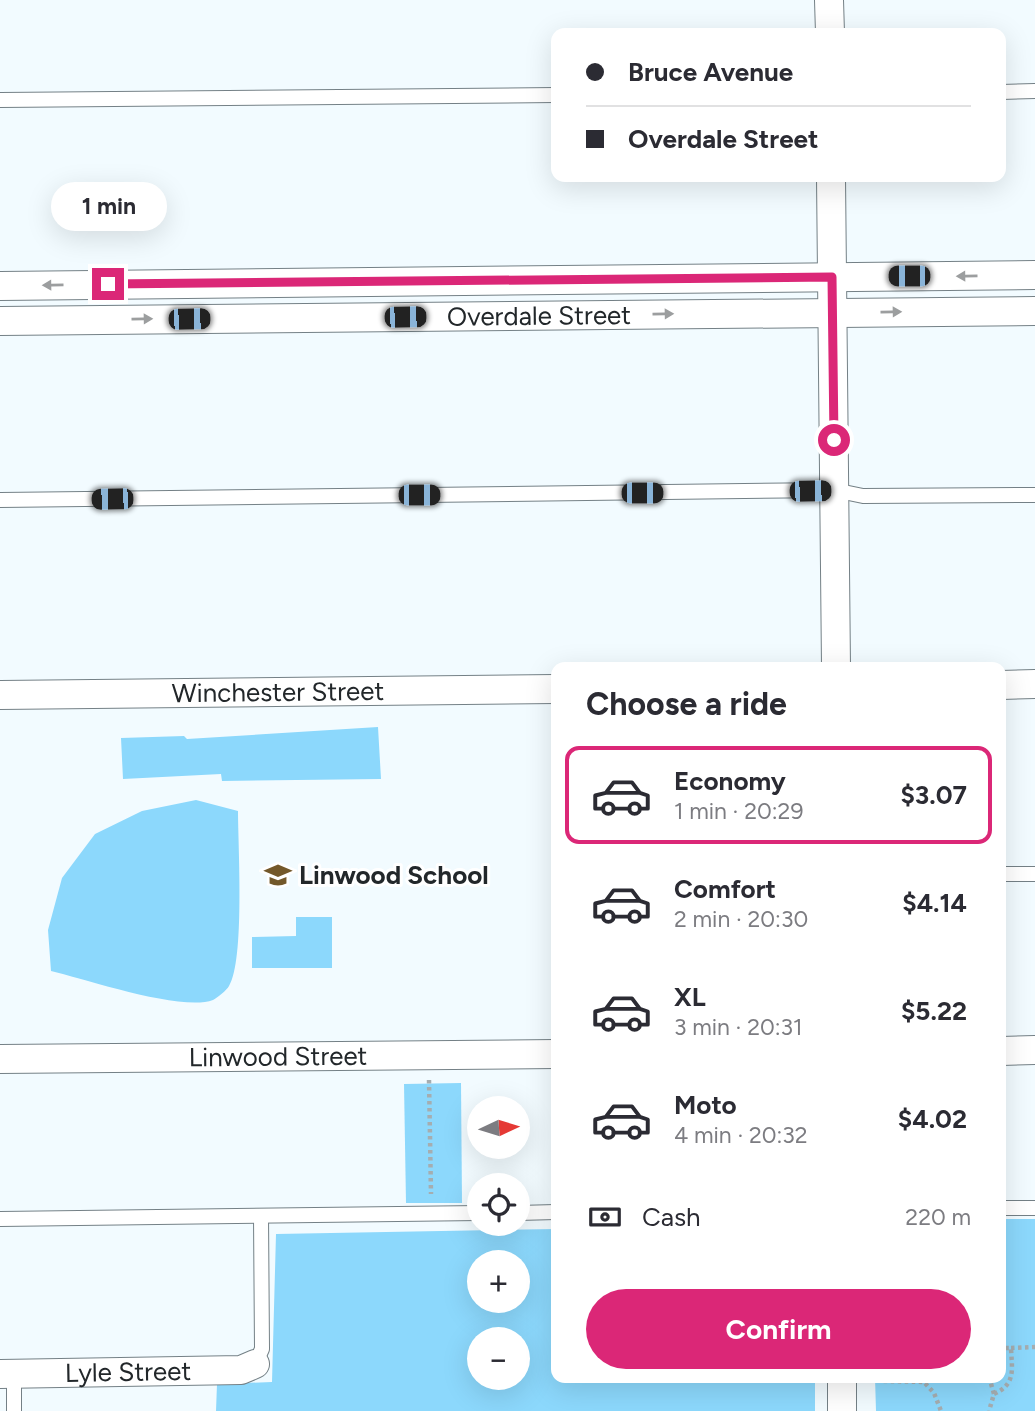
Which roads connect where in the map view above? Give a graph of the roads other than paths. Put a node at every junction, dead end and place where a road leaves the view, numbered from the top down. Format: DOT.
graph roads {
  1 [pos="830,0"];
  2 [pos="830,28"];
  3 [pos="1035,91"];
  4 [pos="1006,92"];
  5 [pos="551,95"];
  6 [pos="0,100"];
  7 [pos="831,182"];
  8 [pos="1035,275"];
  9 [pos="832,277"];
  10 [pos="0,286"];
  11 [pos="1035,311"];
  12 [pos="833,313"];
  13 [pos="0,321"];
  14 [pos="834,490"];
  15 [pos="1035,495"];
  16 [pos="0,500"];
  17 [pos="836,662"];
  18 [pos="1035,684"];
  19 [pos="1006,685"];
  20 [pos="551,689"];
  21 [pos="0,695"];
  22 [pos="1035,873"];
  23 [pos="1006,874"];
  24 [pos="1035,1050"];
  25 [pos="1006,1051"];
  26 [pos="551,1054"];
  27 [pos="0,1059"];
  28 [pos="1006,1208"];
  29 [pos="1035,1208"];
  30 [pos="551,1212"];
  31 [pos="467,1213"];
  32 [pos="530,1213"];
  33 [pos="261,1216"];
  34 [pos="0,1219"];
  35 [pos="255,1364"];
  36 [pos="7,1374"];
  37 [pos="842,1383"];
  38 [pos="14,1411"];
  39 [pos="842,1411"];
  1 -- 2 [label="street"];
  3 -- 4 [label="lane"];
  5 -- 6 [label="lane"];
  7 -- 9 [label="street"];
  8 -- 9 [label="street, Overdale Street, one-way"];
  9 -- 10 [label="street, Overdale Street, one-way"];
  9 -- 12 [label="street"];
  12 -- 11 [label="street, Overdale Street, one-way"];
  13 -- 12 [label="street, Overdale Street, one-way"];
  12 -- 14 [label="street"];
  14 -- 15 [label="lane"];
  14 -- 16 [label="lane"];
  14 -- 17 [label="street"];
  18 -- 19 [label="street"];
  20 -- 21 [label="street, Winchester Street"];
  22 -- 23 [label="lane"];
  24 -- 25 [label="street"];
  26 -- 27 [label="street, Linwood Street"];
  28 -- 29 [label="lane"];
  30 -- 32 [label="lane"];
  31 -- 33 [label="lane"];
  33 -- 34 [label="lane"];
  33 -- 35 [label="lane"];
  35 -- 36 [label="street, Lyle Street"];
  36 -- 38 [label="lane"];
  37 -- 39 [label="street"];
}
